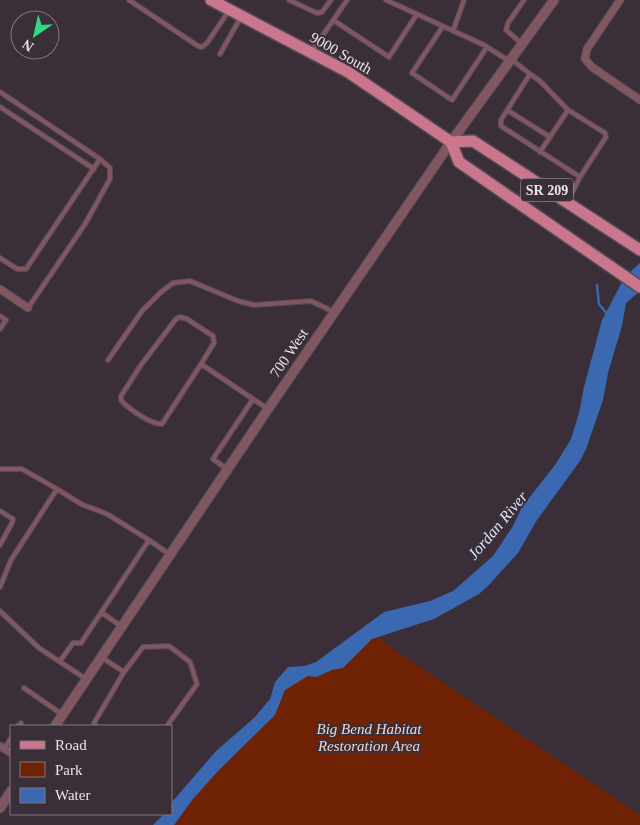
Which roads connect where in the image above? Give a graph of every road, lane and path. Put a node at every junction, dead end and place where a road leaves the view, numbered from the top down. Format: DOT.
graph roads {
  1 [pos="129,0"];
  2 [pos="211,0"];
  3 [pos="289,0"];
  4 [pos="331,0"];
  5 [pos="338,0"];
  6 [pos="386,0"];
  7 [pos="464,0"];
  8 [pos="524,0"];
  9 [pos="554,0"];
  10 [pos="620,0"];
  11 [pos="346,2"];
  12 [pos="229,10"];
  13 [pos="417,14"];
  14 [pos="242,16"];
  15 [pos="333,20"];
  16 [pos="443,26"];
  17 [pos="453,31"];
  18 [pos="522,44"];
  19 [pos="487,47"];
  20 [pos="311,53"];
  21 [pos="220,54"];
  22 [pos="510,60"];
  23 [pos="530,74"];
  24 [pos="0,92"];
  25 [pos="640,100"];
  26 [pos="0,106"];
  27 [pos="507,110"];
  28 [pos="568,110"];
  29 [pos="521,118"];
  30 [pos="526,122"];
  31 [pos="518,123"];
  32 [pos="533,126"];
  33 [pos="523,127"];
  34 [pos="540,130"];
  35 [pos="530,132"];
  36 [pos="536,136"];
  37 [pos="550,137"];
  38 [pos="451,142"];
  39 [pos="540,152"];
  40 [pos="100,159"];
  41 [pos="94,169"];
  42 [pos="580,177"];
  43 [pos="567,202"];
  44 [pos="640,250"];
  45 [pos="0,258"];
  46 [pos="640,287"];
  47 [pos="0,289"];
  48 [pos="28,308"];
  49 [pos="334,312"];
  50 [pos="0,316"];
  51 [pos="0,329"];
  52 [pos="108,360"];
  53 [pos="200,364"];
  54 [pos="253,399"];
  55 [pos="268,409"];
  56 [pos="0,469"];
  57 [pos="227,469"];
  58 [pos="57,489"];
  59 [pos="0,512"];
  60 [pos="149,540"];
  61 [pos="0,545"];
  62 [pos="170,555"];
  63 [pos="0,587"];
  64 [pos="0,610"];
  65 [pos="101,612"];
  66 [pos="122,627"];
  67 [pos="101,656"];
  68 [pos="60,662"];
  69 [pos="124,672"];
  70 [pos="86,679"];
  71 [pos="24,688"];
  72 [pos="63,715"];
  73 [pos="56,725"];
  74 [pos="95,725"];
  75 [pos="168,725"];
  76 [pos="10,793"];
  77 [pos="0,808"];
  1 -- 12 [label="lane"];
  2 -- 12 [label="main road, 9000 South / SR 209"];
  3 -- 4 [label="lane"];
  5 -- 11 [label="lane"];
  6 -- 13 [label="lane"];
  7 -- 17 [label="lane"];
  8 -- 18 [label="lane"];
  9 -- 18 [label="street, 700 West"];
  10 -- 25 [label="street"];
  11 -- 15 [label="lane"];
  12 -- 14 [label="main road, 9000 South / SR 209"];
  13 -- 15 [label="lane"];
  13 -- 16 [label="lane"];
  14 -- 20 [label="main road, 9000 South / SR 209"];
  14 -- 21 [label="lane"];
  15 -- 20 [label="lane"];
  16 -- 17 [label="lane"];
  16 -- 19 [label="lane"];
  17 -- 19 [label="lane"];
  18 -- 22 [label="street, 700 West"];
  19 -- 22 [label="lane"];
  20 -- 38 [label="main road, 9000 South / SR 209"];
  22 -- 23 [label="lane"];
  22 -- 38 [label="street, 700 West"];
  23 -- 27 [label="lane"];
  23 -- 28 [label="lane"];
  24 -- 40 [label="lane"];
  26 -- 41 [label="lane"];
  27 -- 29 [label="lane"];
  27 -- 39 [label="lane"];
  28 -- 37 [label="lane"];
  28 -- 42 [label="lane"];
  29 -- 30 [label="lane"];
  29 -- 31 [label="lane"];
  30 -- 32 [label="lane"];
  30 -- 33 [label="lane"];
  32 -- 34 [label="lane"];
  32 -- 35 [label="lane"];
  34 -- 36 [label="lane"];
  34 -- 37 [label="lane"];
  37 -- 39 [label="lane"];
  38 -- 43 [label="main road, SR 209"];
  38 -- 46 [label="main road, 9000 South / SR 209"];
  38 -- 49 [label="street, 700 West"];
  39 -- 42 [label="lane"];
  40 -- 41 [label="lane"];
  40 -- 48 [label="lane"];
  41 -- 45 [label="lane"];
  42 -- 43 [label="lane"];
  43 -- 44 [label="main road, SR 209"];
  47 -- 48 [label="street"];
  49 -- 52 [label="lane"];
  49 -- 55 [label="street, 700 West"];
  50 -- 51 [label="lane"];
  53 -- 53 [label="lane"];
  53 -- 54 [label="lane"];
  54 -- 55 [label="lane"];
  54 -- 57 [label="lane"];
  55 -- 57 [label="street, 700 West"];
  56 -- 58 [label="lane"];
  57 -- 62 [label="street, 700 West"];
  58 -- 60 [label="lane"];
  58 -- 63 [label="lane"];
  59 -- 61 [label="lane"];
  60 -- 62 [label="lane"];
  60 -- 65 [label="lane"];
  62 -- 66 [label="street, 700 West"];
  64 -- 68 [label="lane"];
  65 -- 66 [label="lane"];
  65 -- 68 [label="lane"];
  66 -- 67 [label="street, 700 West"];
  67 -- 69 [label="lane"];
  67 -- 70 [label="street, 700 West"];
  68 -- 70 [label="lane"];
  69 -- 74 [label="lane"];
  69 -- 75 [label="lane"];
  70 -- 72 [label="street, 700 West"];
  71 -- 72 [label="lane"];
  72 -- 73 [label="street, 700 West"];
  76 -- 77 [label="street"];
}
